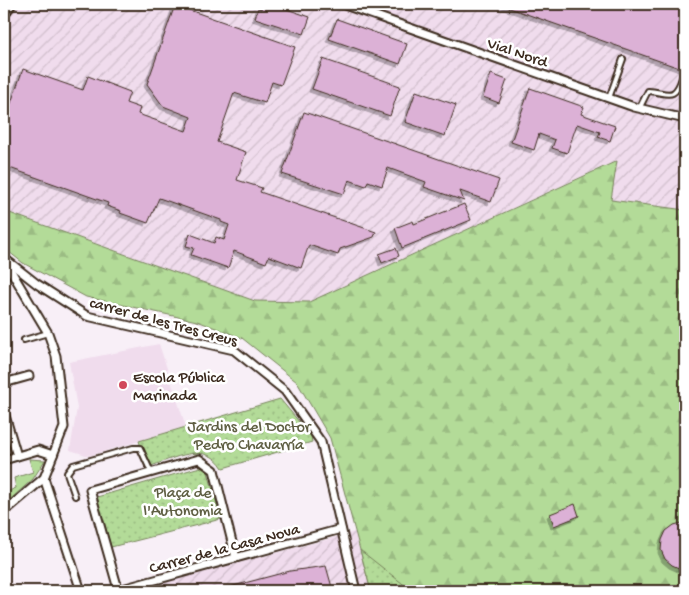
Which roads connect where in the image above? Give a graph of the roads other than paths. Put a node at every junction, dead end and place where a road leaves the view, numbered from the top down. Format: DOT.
graph roads {
  1 [pos="12,4"];
  2 [pos="342,4"];
  3 [pos="4,15"];
  4 [pos="623,58"];
  5 [pos="682,78"];
  6 [pos="609,98"];
  7 [pos="639,109"];
  8 [pos="685,119"];
  9 [pos="4,258"];
  10 [pos="48,333"];
  11 [pos="24,340"];
  12 [pos="29,376"];
  13 [pos="4,383"];
  14 [pos="4,412"];
  15 [pos="53,455"];
  16 [pos="17,456"];
  17 [pos="4,460"];
  18 [pos="151,472"];
  19 [pos="44,478"];
  20 [pos="74,496"];
  21 [pos="4,512"];
  22 [pos="341,529"];
  23 [pos="236,558"];
  24 [pos="116,590"];
  25 [pos="81,591"];
  26 [pos="356,591"];
  1 -- 3 [label="street"];
  2 -- 6 [label="street, Vial Nord"];
  4 -- 6 [label="lane"];
  5 -- 7 [label="lane"];
  6 -- 7 [label="street, Vial Nord"];
  7 -- 8 [label="street, Vial Nord"];
  9 -- 10 [label="street"];
  9 -- 22 [label="street, carrer de les Tres Creus"];
  10 -- 11 [label="lane"];
  10 -- 15 [label="street"];
  12 -- 13 [label="street"];
  14 -- 16 [label="street"];
  15 -- 16 [label="street"];
  15 -- 19 [label="street"];
  16 -- 17 [label="street"];
  18 -- 20 [label="lane"];
  18 -- 23 [label="street"];
  18 -- 24 [label="street"];
  19 -- 21 [label="street"];
  19 -- 25 [label="street"];
  22 -- 23 [label="street, Carrer de la Casa Nova"];
  22 -- 26 [label="street, carrer de les Tres Creus"];
  23 -- 24 [label="street, Carrer de la Casa Nova"];
}
